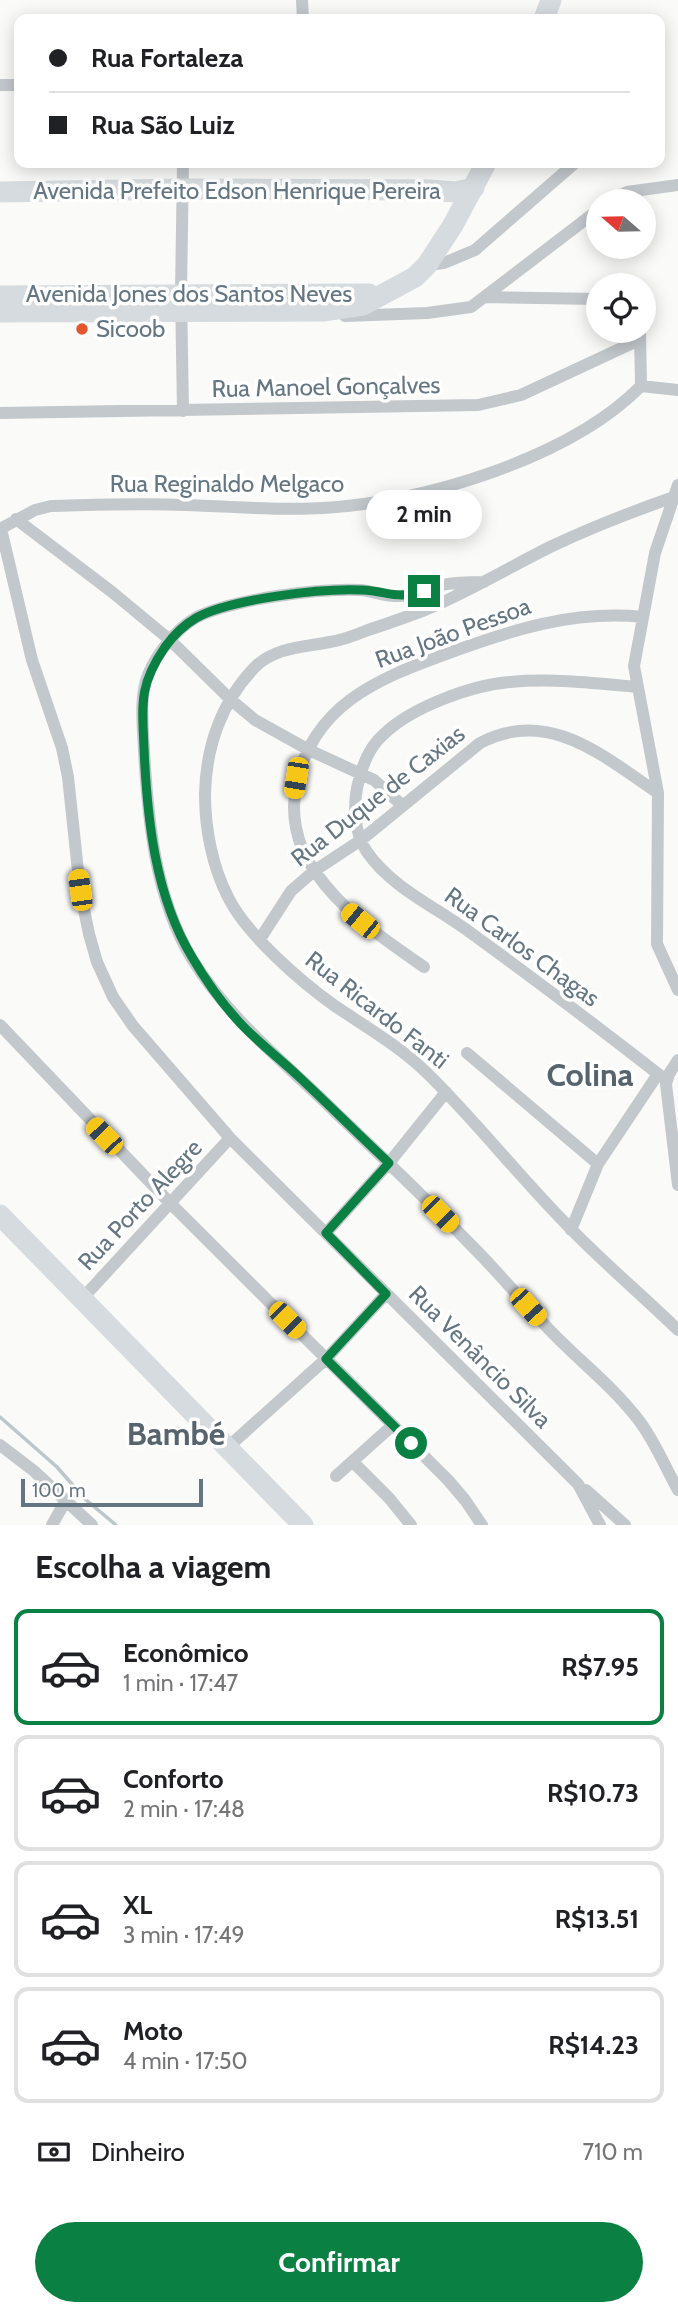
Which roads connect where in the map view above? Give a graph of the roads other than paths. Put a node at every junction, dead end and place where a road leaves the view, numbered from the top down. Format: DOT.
graph roads {
  1 [pos="183,168"];
  2 [pos="479,168"];
  3 [pos="482,168"];
  4 [pos="569,168"];
  5 [pos="678,185"];
  6 [pos="182,188"];
  7 [pos="473,189"];
  8 [pos="649,189"];
  9 [pos="430,190"];
  10 [pos="0,192"];
  11 [pos="586,220"];
  12 [pos="426,265"];
  13 [pos="0,296"];
  14 [pos="486,297"];
  15 [pos="586,299"];
  16 [pos="181,302"];
  17 [pos="323,302"];
  18 [pos="0,312"];
  19 [pos="625,343"];
  20 [pos="639,343"];
  21 [pos="641,386"];
  22 [pos="678,390"];
  23 [pos="183,411"];
  24 [pos="0,412"];
  25 [pos="676,491"];
  26 [pos="16,519"];
  27 [pos="0,529"];
  28 [pos="484,582"];
  29 [pos="643,617"];
  30 [pos="170,640"];
  31 [pos="637,687"];
  32 [pos="230,699"];
  33 [pos="309,750"];
  34 [pos="360,774"];
  35 [pos="658,793"];
  36 [pos="403,806"];
  37 [pos="360,840"];
  38 [pos="314,871"];
  39 [pos="260,939"];
  40 [pos="424,967"];
  41 [pos="678,990"];
  42 [pos="0,1025"];
  43 [pos="467,1053"];
  44 [pos="678,1060"];
  45 [pos="662,1077"];
  46 [pos="446,1092"];
  47 [pos="668,1112"];
  48 [pos="678,1123"];
  49 [pos="230,1138"];
  50 [pos="389,1163"];
  51 [pos="598,1164"];
  52 [pos="678,1185"];
  53 [pos="171,1204"];
  54 [pos="0,1215"];
  55 [pos="571,1230"];
  56 [pos="326,1233"];
  57 [pos="386,1294"];
  58 [pos="81,1300"];
  59 [pos="678,1330"];
  60 [pos="326,1359"];
  61 [pos="393,1424"];
  62 [pos="0,1445"];
  63 [pos="227,1448"];
  64 [pos="353,1462"];
  65 [pos="336,1476"];
  66 [pos="578,1484"];
  67 [pos="678,1490"];
  68 [pos="66,1500"];
  69 [pos="52,1525"];
  70 [pos="92,1525"];
  71 [pos="303,1525"];
  72 [pos="411,1525"];
  73 [pos="482,1525"];
  74 [pos="600,1525"];
  75 [pos="625,1525"];
  1 -- 6 [label="street"];
  2 -- 9 [label="main road"];
  3 -- 7 [label="main road, Avenida Jones dos Santos Neves"];
  4 -- 12 [label="street"];
  5 -- 8 [label="street"];
  6 -- 9 [label="main road, Avenida Prefeito Edson Henrique Pereira"];
  6 -- 10 [label="main road, Avenida Prefeito Edson Henrique Pereira"];
  6 -- 16 [label="street"];
  7 -- 9 [label="main road, Avenida Prefeito Edson Henrique Pereira"];
  7 -- 12 [label="main road, Avenida Jones dos Santos Neves"];
  11 -- 14 [label="street"];
  12 -- 17 [label="main road, Avenida Jones dos Santos Neves"];
  13 -- 16 [label="main road, Avenida Jones dos Santos Neves"];
  14 -- 15 [label="street"];
  14 -- 17 [label="street"];
  16 -- 17 [label="main road, Avenida Jones dos Santos Neves"];
  16 -- 18 [label="main road, Avenida Jones dos Santos Neves"];
  16 -- 23 [label="street"];
  19 -- 23 [label="street, Rua Manoel Gonçalves"];
  20 -- 21 [label="street"];
  21 -- 22 [label="street"];
  21 -- 26 [label="street, Rua Reginaldo Melgaco"];
  23 -- 24 [label="street, Rua Manoel Gonçalves"];
  25 -- 28 [label="street, Rua Ricardo Fanti"];
  25 -- 29 [label="street"];
  26 -- 27 [label="street, Rua Reginaldo Melgaco"];
  26 -- 30 [label="street"];
  27 -- 49 [label="street, Rua Venâncio Silva"];
  28 -- 30 [label="street"];
  28 -- 32 [label="street, Rua Ricardo Fanti"];
  29 -- 31 [label="street"];
  29 -- 33 [label="street, Rua João Pessoa"];
  30 -- 32 [label="street"];
  30 -- 50 [label="street"];
  31 -- 34 [label="street"];
  31 -- 35 [label="street"];
  32 -- 33 [label="street"];
  32 -- 39 [label="street, Rua Ricardo Fanti"];
  33 -- 34 [label="street"];
  33 -- 38 [label="street, Rua João Pessoa"];
  34 -- 36 [label="street"];
  34 -- 37 [label="street"];
  35 -- 36 [label="street, Rua Duque de Caxias"];
  35 -- 41 [label="street"];
  36 -- 37 [label="street, Rua Duque de Caxias"];
  37 -- 38 [label="street, Rua Duque de Caxias"];
  37 -- 45 [label="street, Rua Carlos Chagas"];
  38 -- 39 [label="street, Rua Duque de Caxias"];
  38 -- 40 [label="street, Rua João Pessoa"];
  39 -- 46 [label="street, Rua Ricardo Fanti"];
  42 -- 53 [label="street"];
  43 -- 51 [label="street"];
  44 -- 45 [label="street"];
  45 -- 47 [label="street"];
  45 -- 51 [label="street"];
  46 -- 50 [label="street"];
  46 -- 55 [label="street, Rua Ricardo Fanti"];
  47 -- 48 [label="street"];
  47 -- 52 [label="street"];
  49 -- 53 [label="street, Rua Porto Alegre"];
  49 -- 56 [label="street, Rua Venâncio Silva"];
  50 -- 56 [label="street"];
  50 -- 67 [label="street"];
  51 -- 55 [label="street"];
  53 -- 58 [label="street, Rua Porto Alegre"];
  53 -- 60 [label="street"];
  54 -- 58 [label="main road"];
  55 -- 59 [label="street, Rua Ricardo Fanti"];
  56 -- 57 [label="street, Rua Venâncio Silva"];
  57 -- 60 [label="street"];
  57 -- 66 [label="street, Rua Venâncio Silva"];
  58 -- 63 [label="main road"];
  60 -- 61 [label="street"];
  60 -- 63 [label="street"];
  61 -- 64 [label="street"];
  61 -- 73 [label="street"];
  62 -- 68 [label="street"];
  63 -- 71 [label="main road"];
  64 -- 65 [label="street"];
  64 -- 72 [label="street"];
  66 -- 74 [label="street, Rua Venâncio Silva"];
  66 -- 75 [label="street"];
  68 -- 69 [label="street"];
  68 -- 70 [label="street"];
}
